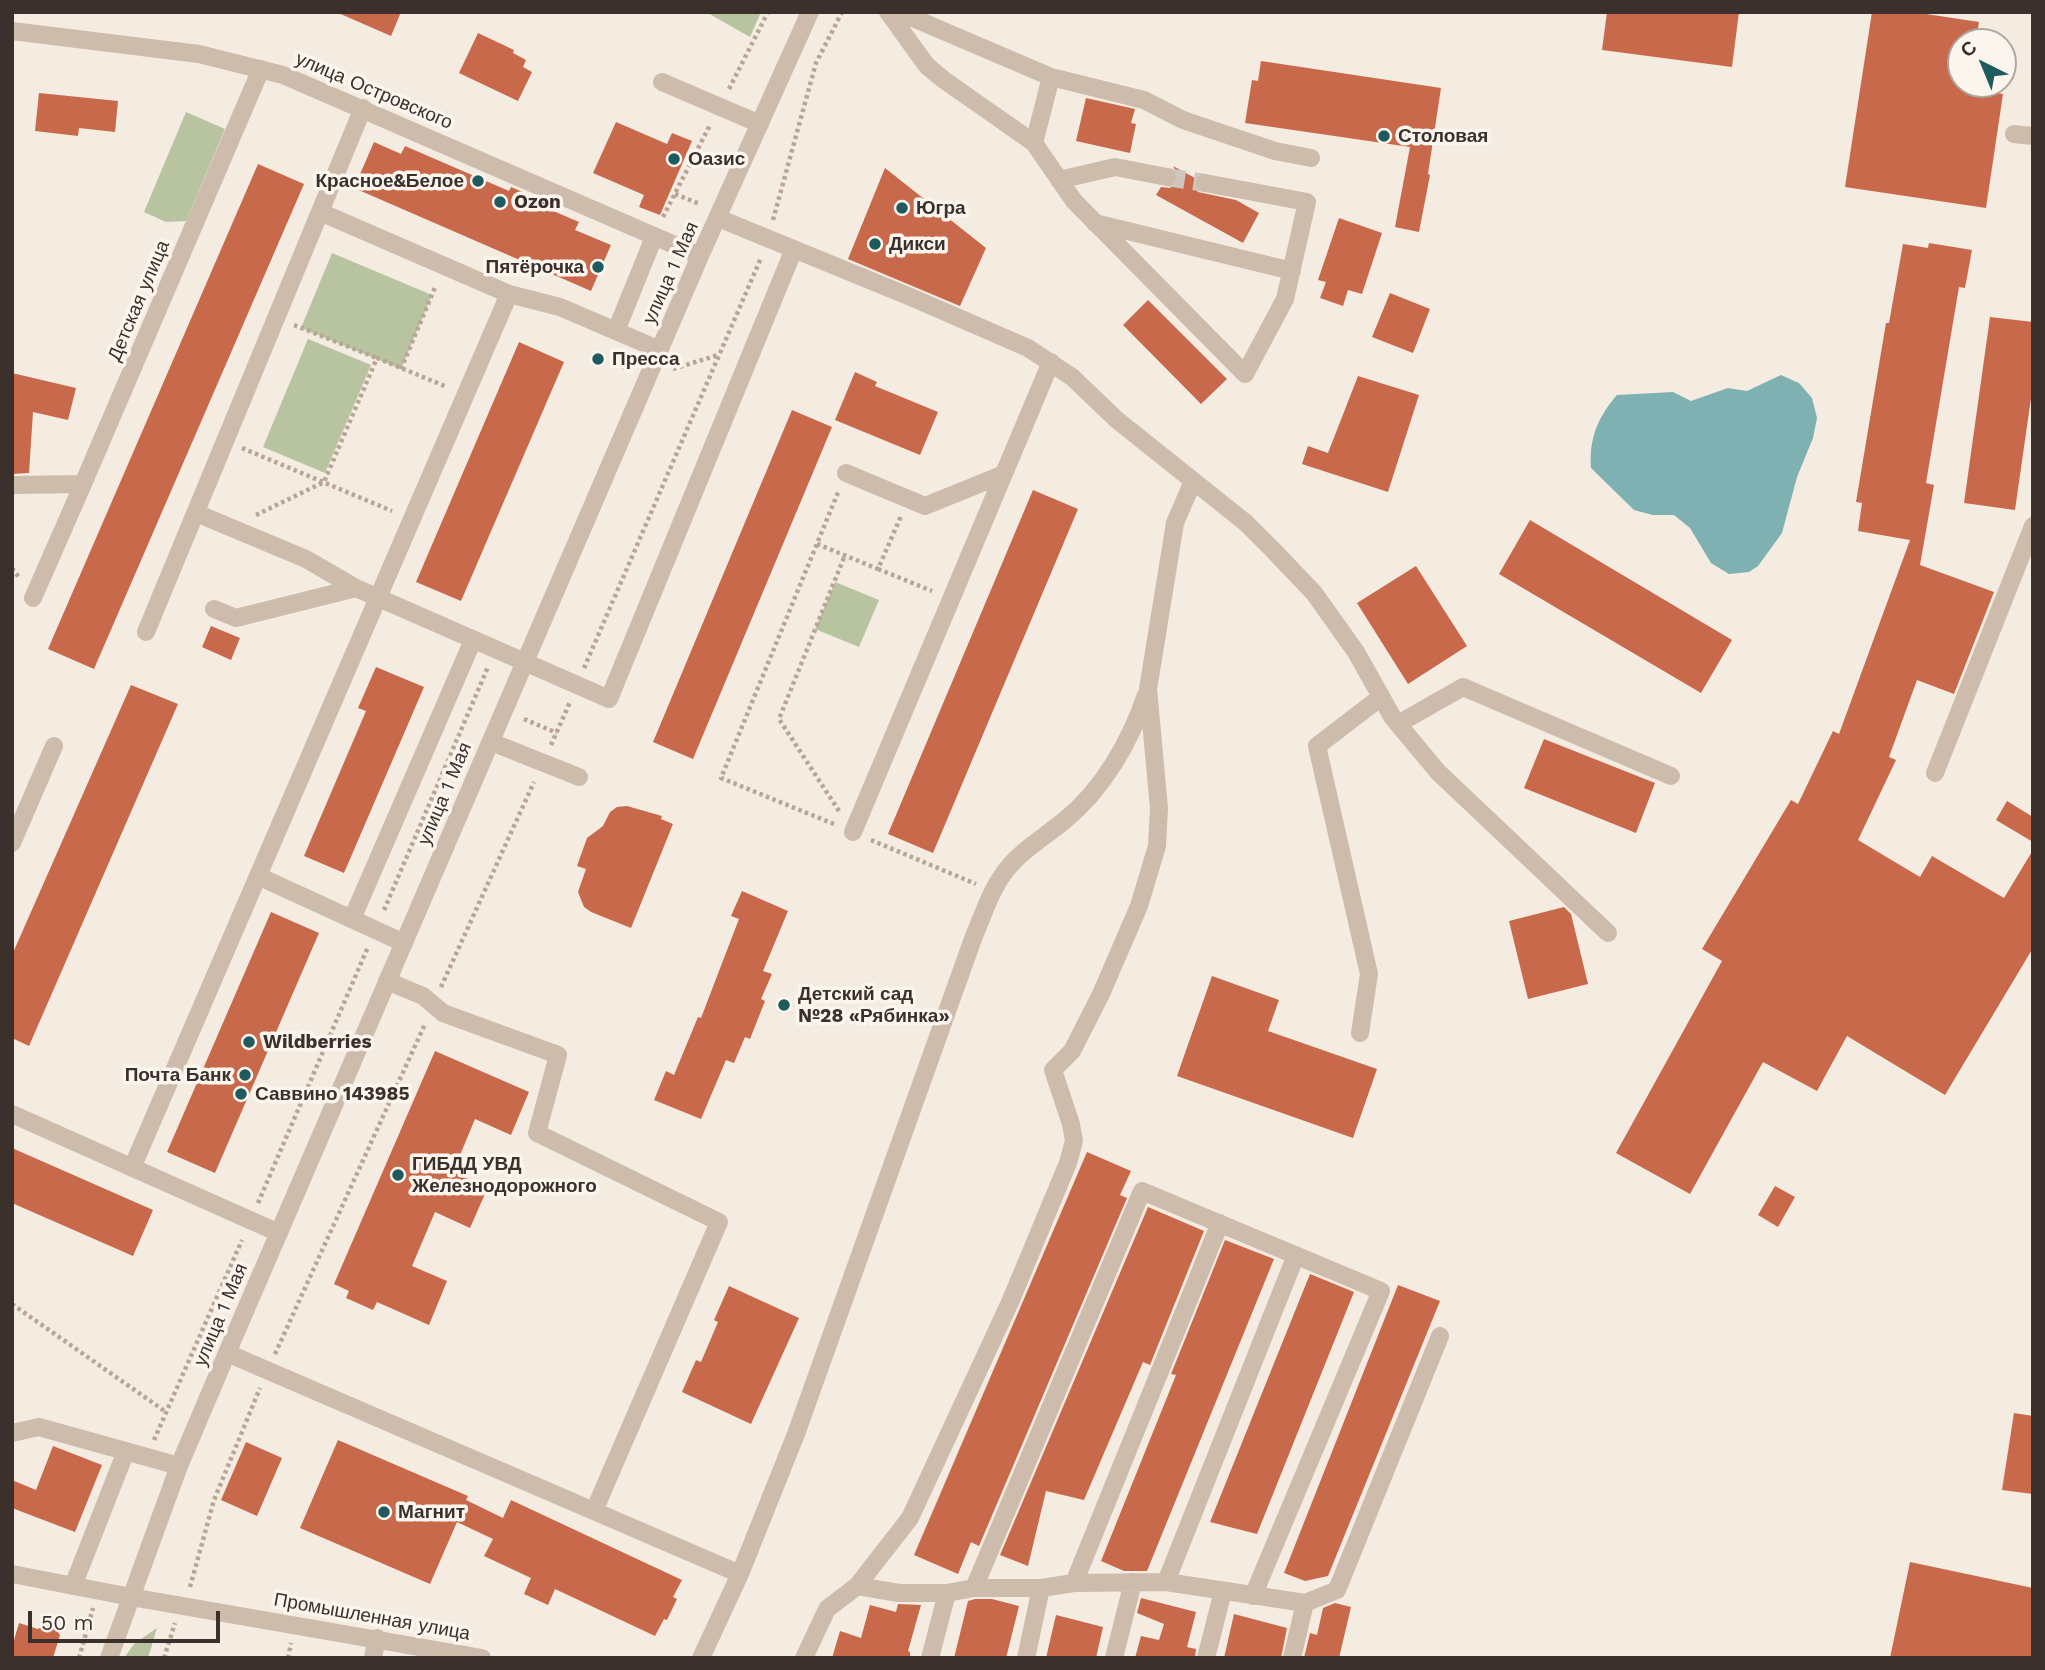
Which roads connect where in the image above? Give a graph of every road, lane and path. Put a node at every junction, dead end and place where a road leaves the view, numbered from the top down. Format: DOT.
graph roads {
  1 [pos="810,12"];
  2 [pos="842,12"];
  3 [pos="888,12"];
  4 [pos="899,12"];
  5 [pos="12,31"];
  6 [pos="261,69"];
  7 [pos="1051,77"];
  8 [pos="662,82"];
  9 [pos="363,108"];
  10 [pos="760,124"];
  11 [pos="2014,134"];
  12 [pos="2033,136"];
  13 [pos="1034,144"];
  14 [pos="1311,158"];
  15 [pos="1167,177"];
  16 [pos="1059,180"];
  17 [pos="1205,183"];
  18 [pos="320,212"];
  19 [pos="718,218"];
  20 [pos="1095,223"];
  21 [pos="654,237"];
  22 [pos="769,239"];
  23 [pos="794,249"];
  24 [pos="700,257"];
  25 [pos="444,266"];
  26 [pos="1292,271"];
  27 [pos="509,294"];
  28 [pos="276,318"];
  29 [pos="616,331"];
  30 [pos="660,350"];
  31 [pos="377,358"];
  32 [pos="1051,362"];
  33 [pos="401,369"];
  34 [pos="466,394"];
  35 [pos="225,441"];
  36 [pos="846,473"];
  37 [pos="1004,474"];
  38 [pos="1193,481"];
  39 [pos="324,482"];
  40 [pos="83,484"];
  41 [pos="12,485"];
  42 [pos="908,499"];
  43 [pos="195,513"];
  44 [pos="412,519"];
  45 [pos="2033,526"];
  46 [pos="230,527"];
  47 [pos="817,544"];
  48 [pos="845,555"];
  49 [pos="878,569"];
  50 [pos="356,588"];
  51 [pos="33,598"];
  52 [pos="378,598"];
  53 [pos="951,599"];
  54 [pos="214,609"];
  55 [pos="146,632"];
  56 [pos="474,640"];
  57 [pos="495,650"];
  58 [pos="525,663"];
  59 [pos="577,685"];
  60 [pos="1149,689"];
  61 [pos="1381,697"];
  62 [pos="1398,724"];
  63 [pos="491,742"];
  64 [pos="54,746"];
  65 [pos="543,763"];
  66 [pos="1935,773"];
  67 [pos="1671,776"];
  68 [pos="579,777"];
  69 [pos="853,832"];
  70 [pos="12,843"];
  71 [pos="258,876"];
  72 [pos="992,891"];
  73 [pos="352,919"];
  74 [pos="375,930"];
  75 [pos="1608,933"];
  76 [pos="404,943"];
  77 [pos="387,981"];
  78 [pos="433,1005"];
  79 [pos="1360,1033"];
  80 [pos="12,1114"];
  81 [pos="132,1168"];
  82 [pos="250,1221"];
  83 [pos="1220,1223"];
  84 [pos="279,1233"];
  85 [pos="1296,1255"];
  86 [pos="12,1304"];
  87 [pos="1440,1336"];
  88 [pos="227,1353"];
  89 [pos="268,1371"];
  90 [pos="166,1412"];
  91 [pos="12,1433"];
  92 [pos="126,1451"];
  93 [pos="147,1457"];
  94 [pos="179,1466"];
  95 [pos="594,1511"];
  96 [pos="12,1574"];
  97 [pos="740,1574"];
  98 [pos="1133,1582"];
  99 [pos="1166,1582"];
  100 [pos="1074,1583"];
  101 [pos="72,1586"];
  102 [pos="856,1586"];
  103 [pos="975,1588"];
  104 [pos="1041,1588"];
  105 [pos="98,1591"];
  106 [pos="1223,1591"];
  107 [pos="947,1593"];
  108 [pos="1253,1596"];
  109 [pos="131,1597"];
  110 [pos="1305,1603"];
  111 [pos="185,1606"];
  112 [pos="377,1638"];
  113 [pos="420,1652"];
  114 [pos="79,1658"];
  115 [pos="109,1658"];
  116 [pos="164,1658"];
  117 [pos="373,1658"];
  118 [pos="482,1658"];
  119 [pos="701,1658"];
  120 [pos="804,1658"];
  121 [pos="930,1658"];
  122 [pos="1026,1658"];
  123 [pos="1114,1658"];
  124 [pos="1206,1658"];
  125 [pos="1292,1658"];
  1 -- 10 [label="street, улица 1 Мая"];
  2 -- 22 [label="path"];
  3 -- 13 [label="street"];
  4 -- 7 [label="street"];
  5 -- 6 [label="street, улица Островского"];
  6 -- 9 [label="street, улица Островского"];
  6 -- 40 [label="street, Детская улица"];
  7 -- 13 [label="street"];
  7 -- 14 [label="street"];
  8 -- 10 [label="street"];
  9 -- 18 [label="street"];
  9 -- 21 [label="street, улица Островского"];
  10 -- 19 [label="street, улица 1 Мая"];
  11 -- 12 [label="street"];
  13 -- 16 [label="street"];
  15 -- 16 [label="street"];
  16 -- 20 [label="street"];
  17 -- 26 [label="street"];
  18 -- 25 [label="street"];
  18 -- 28 [label="street"];
  19 -- 22 [label="street"];
  19 -- 24 [label="street, улица 1 Мая"];
  20 -- 26 [label="street"];
  20 -- 26 [label="street"];
  21 -- 24 [label="street, улица Островского"];
  21 -- 29 [label="street"];
  22 -- 23 [label="street"];
  22 -- 59 [label="path"];
  23 -- 32 [label="street"];
  23 -- 59 [label="street"];
  24 -- 30 [label="street, улица 1 Мая"];
  25 -- 27 [label="street"];
  25 -- 33 [label="path"];
  27 -- 29 [label="street"];
  27 -- 34 [label="street"];
  28 -- 31 [label="path"];
  28 -- 35 [label="street"];
  29 -- 30 [label="street"];
  30 -- 58 [label="street, улица 1 Мая"];
  31 -- 33 [label="path"];
  31 -- 39 [label="path"];
  32 -- 37 [label="street"];
  32 -- 38 [label="street"];
  33 -- 34 [label="path"];
  34 -- 44 [label="street"];
  35 -- 39 [label="path"];
  35 -- 43 [label="street"];
  36 -- 42 [label="street"];
  36 -- 47 [label="path"];
  37 -- 42 [label="street"];
  37 -- 53 [label="street"];
  38 -- 60 [label="street"];
  38 -- 61 [label="street"];
  39 -- 44 [label="path"];
  39 -- 46 [label="path"];
  40 -- 41 [label="street"];
  40 -- 51 [label="street, Детская улица"];
  42 -- 49 [label="path"];
  43 -- 46 [label="street"];
  43 -- 55 [label="street"];
  44 -- 52 [label="street"];
  45 -- 66 [label="street"];
  46 -- 50 [label="street"];
  47 -- 48 [label="path"];
  47 -- 69 [label="path"];
  48 -- 49 [label="path"];
  48 -- 69 [label="path"];
  49 -- 53 [label="path"];
  50 -- 52 [label="street"];
  50 -- 54 [label="street"];
  52 -- 56 [label="street"];
  52 -- 71 [label="street"];
  53 -- 69 [label="street"];
  56 -- 57 [label="street"];
  56 -- 73 [label="street"];
  57 -- 58 [label="street"];
  57 -- 74 [label="path"];
  58 -- 59 [label="street"];
  58 -- 63 [label="street, улица 1 Мая"];
  59 -- 65 [label="path"];
  60 -- 72 [label="street"];
  60 -- 102 [label="street"];
  61 -- 62 [label="street"];
  61 -- 79 [label="street"];
  62 -- 67 [label="street"];
  62 -- 75 [label="street"];
  63 -- 65 [label="street"];
  63 -- 76 [label="street, улица 1 Мая"];
  64 -- 70 [label="street"];
  65 -- 68 [label="street"];
  65 -- 78 [label="path"];
  69 -- 72 [label="path"];
  71 -- 73 [label="street"];
  71 -- 81 [label="street"];
  72 -- 97 [label="street"];
  73 -- 74 [label="street"];
  74 -- 76 [label="street"];
  74 -- 82 [label="path"];
  76 -- 77 [label="street, улица 1 Мая"];
  77 -- 78 [label="street"];
  77 -- 84 [label="street, улица 1 Мая"];
  78 -- 89 [label="path"];
  78 -- 95 [label="street"];
  80 -- 81 [label="street"];
  81 -- 82 [label="street"];
  82 -- 84 [label="street"];
  82 -- 90 [label="path"];
  83 -- 85 [label="street"];
  83 -- 100 [label="street"];
  83 -- 103 [label="street"];
  84 -- 88 [label="street, улица 1 Мая"];
  85 -- 99 [label="street"];
  85 -- 108 [label="street"];
  86 -- 90 [label="path"];
  87 -- 110 [label="street"];
  88 -- 89 [label="street"];
  88 -- 94 [label="street, улица 1 Мая"];
  89 -- 95 [label="street"];
  89 -- 111 [label="path"];
  90 -- 93 [label="path"];
  91 -- 92 [label="street"];
  92 -- 93 [label="street"];
  92 -- 101 [label="street"];
  93 -- 94 [label="street"];
  94 -- 109 [label="street, улица 1 Мая"];
  95 -- 97 [label="street"];
  96 -- 101 [label="street, Промышленная улица"];
  97 -- 119 [label="street"];
  98 -- 99 [label="street"];
  98 -- 100 [label="street"];
  98 -- 123 [label="street"];
  99 -- 106 [label="street"];
  100 -- 104 [label="street"];
  101 -- 105 [label="street, Промышленная улица"];
  102 -- 107 [label="street"];
  102 -- 120 [label="street"];
  103 -- 104 [label="street"];
  103 -- 107 [label="street"];
  104 -- 122 [label="street"];
  105 -- 109 [label="street, Промышленная улица"];
  105 -- 114 [label="path"];
  106 -- 108 [label="street"];
  106 -- 124 [label="street"];
  107 -- 121 [label="street"];
  108 -- 110 [label="street"];
  109 -- 111 [label="street, Промышленная улица"];
  109 -- 115 [label="street, улица 1 Мая"];
  110 -- 125 [label="street"];
  111 -- 112 [label="street, Промышленная улица"];
  111 -- 116 [label="path"];
  112 -- 113 [label="street, Промышленная улица"];
  112 -- 117 [label="street"];
  113 -- 118 [label="street, Промышленная улица"];
}
